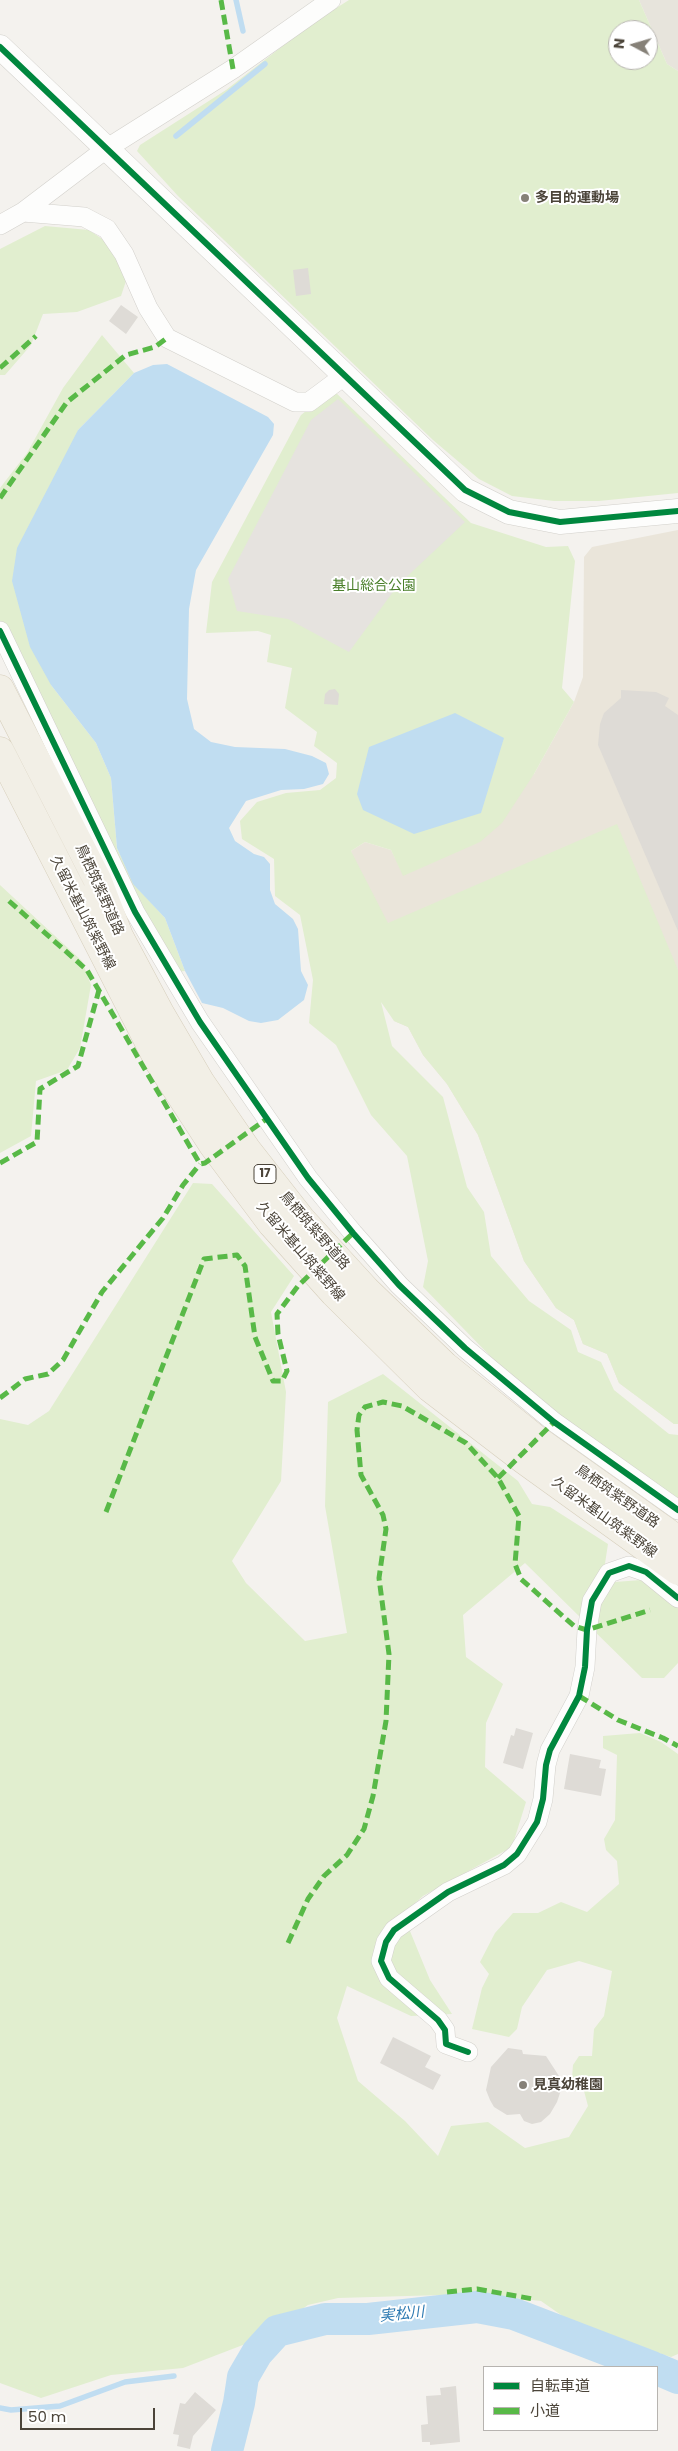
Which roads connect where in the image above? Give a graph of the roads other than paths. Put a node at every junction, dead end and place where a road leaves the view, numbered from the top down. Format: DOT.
graph roads {
  1 [pos="331,0"];
  2 [pos="0,47"];
  3 [pos="106,149"];
  4 [pos="23,212"];
  5 [pos="0,225"];
  6 [pos="344,376"];
  7 [pos="678,510"];
  8 [pos="0,631"];
  9 [pos="0,689"];
  10 [pos="0,751"];
  11 [pos="678,1510"];
  12 [pos="678,1540"];
  13 [pos="678,1571"];
  14 [pos="678,1598"];
  15 [pos="468,2052"];
  1 -- 3 [label="street"];
  2 -- 3 [label="street"];
  3 -- 4 [label="street"];
  3 -- 6 [label="street"];
  4 -- 5 [label="street"];
  4 -- 6 [label="street"];
  6 -- 7 [label="street"];
  8 -- 11 [label="street"];
  9 -- 12 [label="main road, 鳥栖筑紫野道路 / 17"];
  10 -- 13 [label="main road, 久留米基山筑紫野線 / 17"];
  14 -- 15 [label="street"];
}
